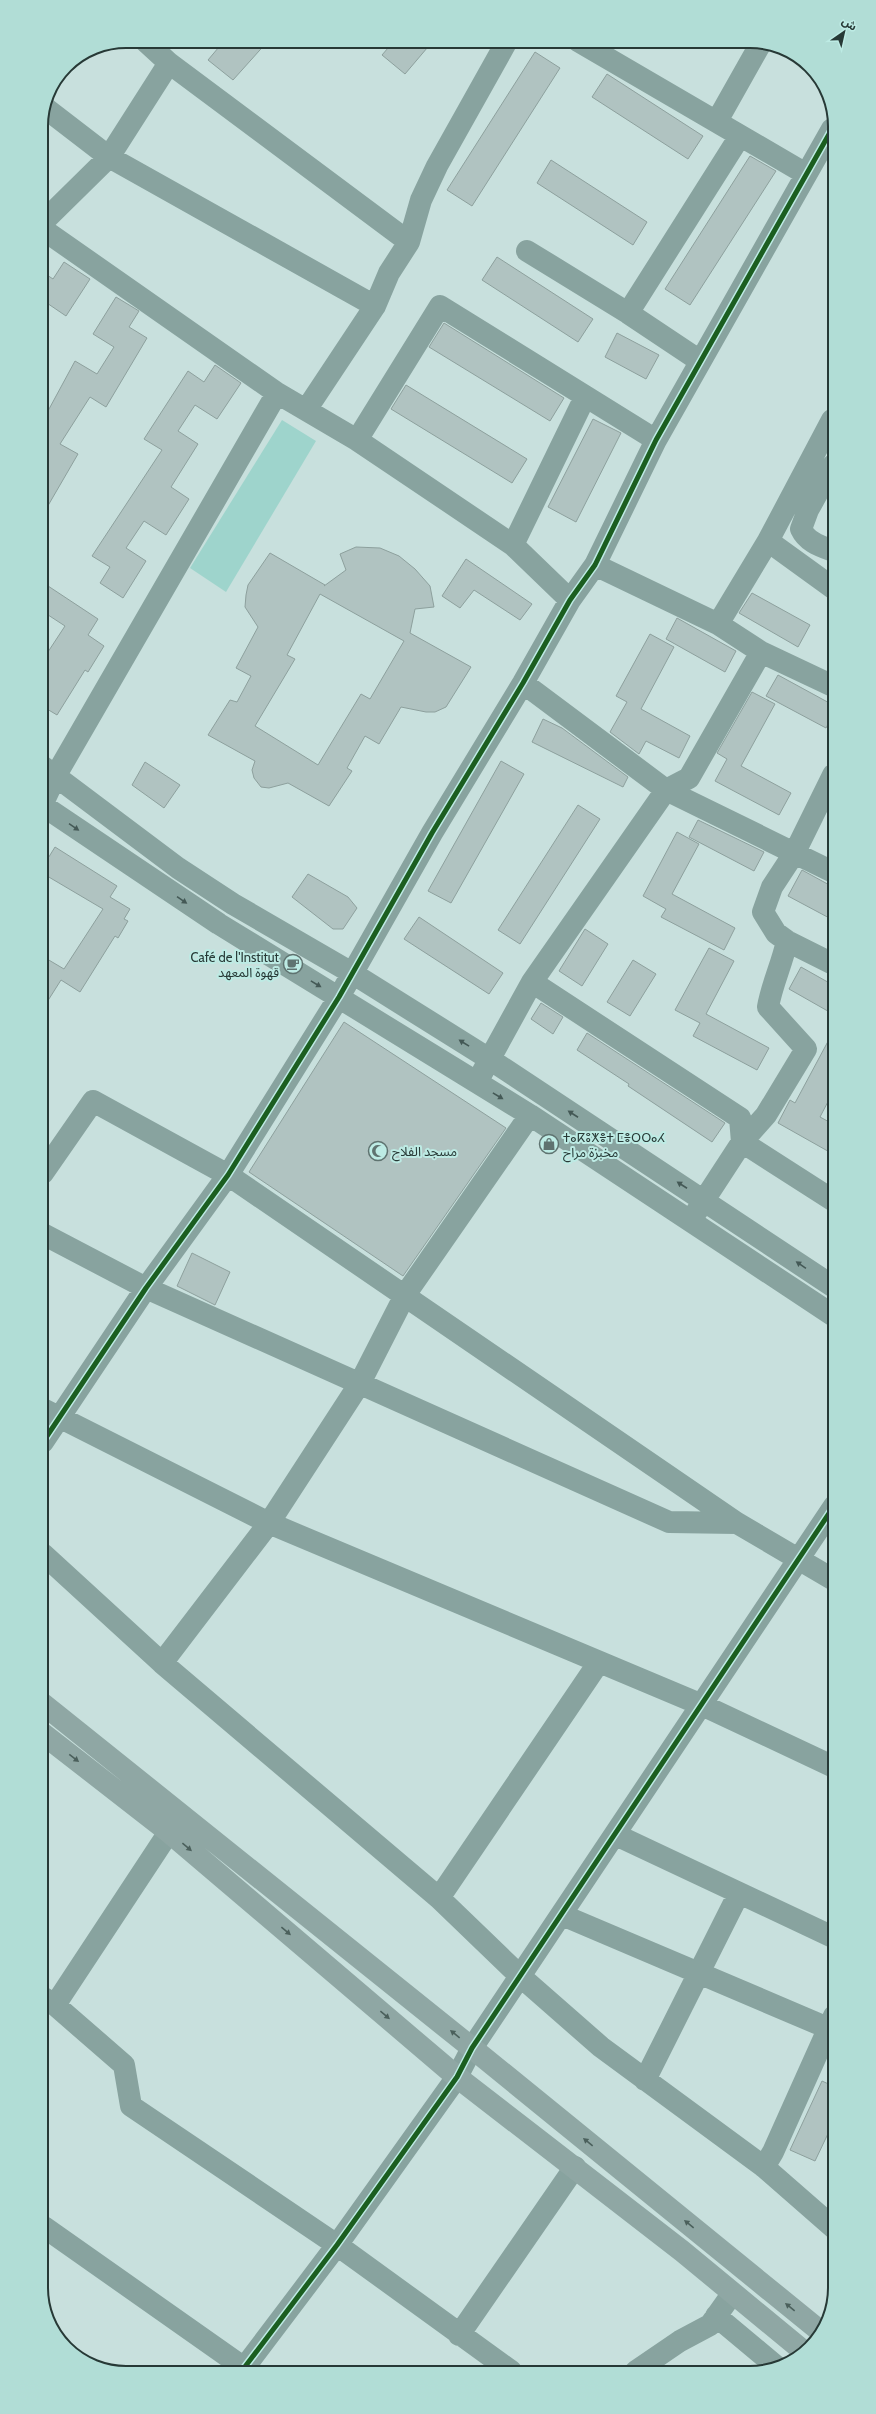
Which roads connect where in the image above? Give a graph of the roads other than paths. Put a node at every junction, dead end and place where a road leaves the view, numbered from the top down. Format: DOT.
graph roads {
  1 [pos="153,48"];
  2 [pos="503,48"];
  3 [pos="590,48"];
  4 [pos="759,48"];
  5 [pos="169,63"];
  6 [pos="50,112"];
  7 [pos="717,122"];
  8 [pos="740,136"];
  9 [pos="828,136"];
  10 [pos="109,157"];
  11 [pos="806,174"];
  12 [pos="48,217"];
  13 [pos="48,233"];
  14 [pos="409,242"];
  15 [pos="528,252"];
  16 [pos="375,306"];
  17 [pos="628,313"];
  18 [pos="700,361"];
  19 [pos="277,393"];
  20 [pos="585,396"];
  21 [pos="306,410"];
  22 [pos="828,428"];
  23 [pos="357,440"];
  24 [pos="656,440"];
  25 [pos="828,473"];
  26 [pos="768,540"];
  27 [pos="513,545"];
  28 [pos="828,549"];
  29 [pos="595,565"];
  30 [pos="828,584"];
  31 [pos="570,600"];
  32 [pos="718,624"];
  33 [pos="761,652"];
  34 [pos="523,683"];
  35 [pos="828,684"];
  36 [pos="49,770"];
  37 [pos="828,785"];
  38 [pos="666,790"];
  39 [pos="48,809"];
  40 [pos="795,852"];
  41 [pos="828,869"];
  42 [pos="233,904"];
  43 [pos="219,924"];
  44 [pos="787,941"];
  45 [pos="828,962"];
  46 [pos="352,973"];
  47 [pos="532,982"];
  48 [pos="339,998"];
  49 [pos="491,1060"];
  50 [pos="476,1082"];
  51 [pos="530,1115"];
  52 [pos="742,1142"];
  53 [pos="48,1165"];
  54 [pos="228,1175"];
  55 [pos="828,1197"];
  56 [pos="704,1200"];
  57 [pos="691,1221"];
  58 [pos="48,1237"];
  59 [pos="828,1283"];
  60 [pos="146,1288"];
  61 [pos="405,1294"];
  62 [pos="828,1312"];
  63 [pos="360,1383"];
  64 [pos="52,1413"];
  65 [pos="48,1426"];
  66 [pos="828,1515"];
  67 [pos="269,1523"];
  68 [pos="737,1523"];
  69 [pos="799,1558"];
  70 [pos="48,1559"];
  71 [pos="828,1576"];
  72 [pos="599,1662"];
  73 [pos="162,1663"];
  74 [pos="702,1705"];
  75 [pos="48,1708"];
  76 [pos="48,1738"];
  77 [pos="828,1764"];
  78 [pos="169,1832"];
  79 [pos="616,1835"];
  80 [pos="739,1893"];
  81 [pos="439,1898"];
  82 [pos="562,1915"];
  83 [pos="828,1935"];
  84 [pos="698,1971"];
  85 [pos="520,1976"];
  86 [pos="49,2001"];
  87 [pos="828,2021"];
  88 [pos="828,2029"];
  89 [pos="472,2048"];
  90 [pos="457,2077"];
  91 [pos="645,2080"];
  92 [pos="575,2167"];
  93 [pos="764,2167"];
  94 [pos="828,2223"];
  95 [pos="48,2230"];
  96 [pos="337,2245"];
  97 [pos="732,2294"];
  98 [pos="716,2316"];
  99 [pos="817,2328"];
  100 [pos="459,2335"];
  101 [pos="800,2348"];
  102 [pos="771,2363"];
  103 [pos="238,2366"];
  104 [pos="249,2366"];
  105 [pos="504,2366"];
  106 [pos="643,2366"];
  1 -- 5 [label="street"];
  2 -- 14 [label="street"];
  3 -- 7 [label="street"];
  4 -- 7 [label="street"];
  5 -- 10 [label="street"];
  5 -- 14 [label="street"];
  6 -- 10 [label="street"];
  7 -- 8 [label="street"];
  8 -- 11 [label="street"];
  8 -- 17 [label="street"];
  9 -- 11 [label="street"];
  10 -- 12 [label="street"];
  10 -- 16 [label="street"];
  11 -- 18 [label="street"];
  13 -- 19 [label="street"];
  14 -- 16 [label="street"];
  15 -- 17 [label="street"];
  16 -- 21 [label="street"];
  17 -- 18 [label="street"];
  18 -- 24 [label="street"];
  19 -- 21 [label="street"];
  19 -- 36 [label="street"];
  20 -- 23 [label="street"];
  20 -- 24 [label="street"];
  20 -- 27 [label="street"];
  21 -- 23 [label="street"];
  22 -- 26 [label="street"];
  23 -- 27 [label="street"];
  24 -- 29 [label="street"];
  25 -- 28 [label="street"];
  26 -- 30 [label="street"];
  26 -- 32 [label="street"];
  27 -- 31 [label="street"];
  29 -- 31 [label="street"];
  29 -- 32 [label="street"];
  31 -- 34 [label="street"];
  32 -- 33 [label="street"];
  33 -- 35 [label="street"];
  33 -- 38 [label="street"];
  34 -- 38 [label="street"];
  34 -- 46 [label="street"];
  36 -- 42 [label="street"];
  37 -- 40 [label="street"];
  38 -- 40 [label="street"];
  38 -- 47 [label="street"];
  39 -- 43 [label="street, one-way"];
  40 -- 41 [label="street"];
  40 -- 44 [label="street"];
  42 -- 43 [label="street"];
  42 -- 46 [label="street"];
  43 -- 48 [label="street, one-way"];
  44 -- 45 [label="street"];
  44 -- 52 [label="street"];
  46 -- 48 [label="street"];
  49 -- 46 [label="street, one-way"];
  47 -- 49 [label="street"];
  47 -- 52 [label="street"];
  48 -- 50 [label="street"];
  48 -- 54 [label="street"];
  49 -- 50 [label="street"];
  56 -- 49 [label="street, one-way"];
  50 -- 51 [label="street, one-way"];
  51 -- 57 [label="street"];
  51 -- 61 [label="street"];
  52 -- 55 [label="street"];
  52 -- 56 [label="street"];
  53 -- 54 [label="street"];
  54 -- 60 [label="street"];
  54 -- 61 [label="street"];
  56 -- 57 [label="street"];
  59 -- 56 [label="street, one-way"];
  57 -- 62 [label="street"];
  58 -- 60 [label="street"];
  60 -- 63 [label="street"];
  60 -- 64 [label="street"];
  61 -- 63 [label="street"];
  61 -- 68 [label="street"];
  63 -- 67 [label="street"];
  63 -- 68 [label="street"];
  64 -- 65 [label="street"];
  64 -- 67 [label="street"];
  66 -- 69 [label="street"];
  67 -- 72 [label="street"];
  67 -- 73 [label="street"];
  68 -- 69 [label="street"];
  69 -- 71 [label="street"];
  69 -- 74 [label="street"];
  70 -- 73 [label="street"];
  72 -- 74 [label="street"];
  72 -- 81 [label="street"];
  73 -- 81 [label="street"];
  74 -- 77 [label="street"];
  74 -- 79 [label="street"];
  89 -- 75 [label="main road, one-way"];
  76 -- 78 [label="main road, one-way"];
  78 -- 86 [label="street"];
  78 -- 90 [label="main road, one-way"];
  79 -- 80 [label="street"];
  79 -- 82 [label="street"];
  80 -- 83 [label="street"];
  80 -- 84 [label="street"];
  81 -- 85 [label="street"];
  82 -- 84 [label="street"];
  82 -- 85 [label="street"];
  84 -- 87 [label="street"];
  84 -- 91 [label="street"];
  85 -- 89 [label="street"];
  85 -- 91 [label="street"];
  86 -- 96 [label="street"];
  88 -- 93 [label="street"];
  89 -- 90 [label="street"];
  99 -- 89 [label="main road, one-way"];
  90 -- 92 [label="main road"];
  90 -- 96 [label="street"];
  91 -- 93 [label="street"];
  92 -- 97 [label="main road"];
  92 -- 100 [label="street"];
  93 -- 94 [label="street"];
  95 -- 103 [label="street"];
  96 -- 100 [label="street"];
  96 -- 104 [label="street"];
  97 -- 98 [label="street"];
  97 -- 101 [label="main road"];
  98 -- 102 [label="street"];
  98 -- 106 [label="street"];
  100 -- 105 [label="street"];
}
